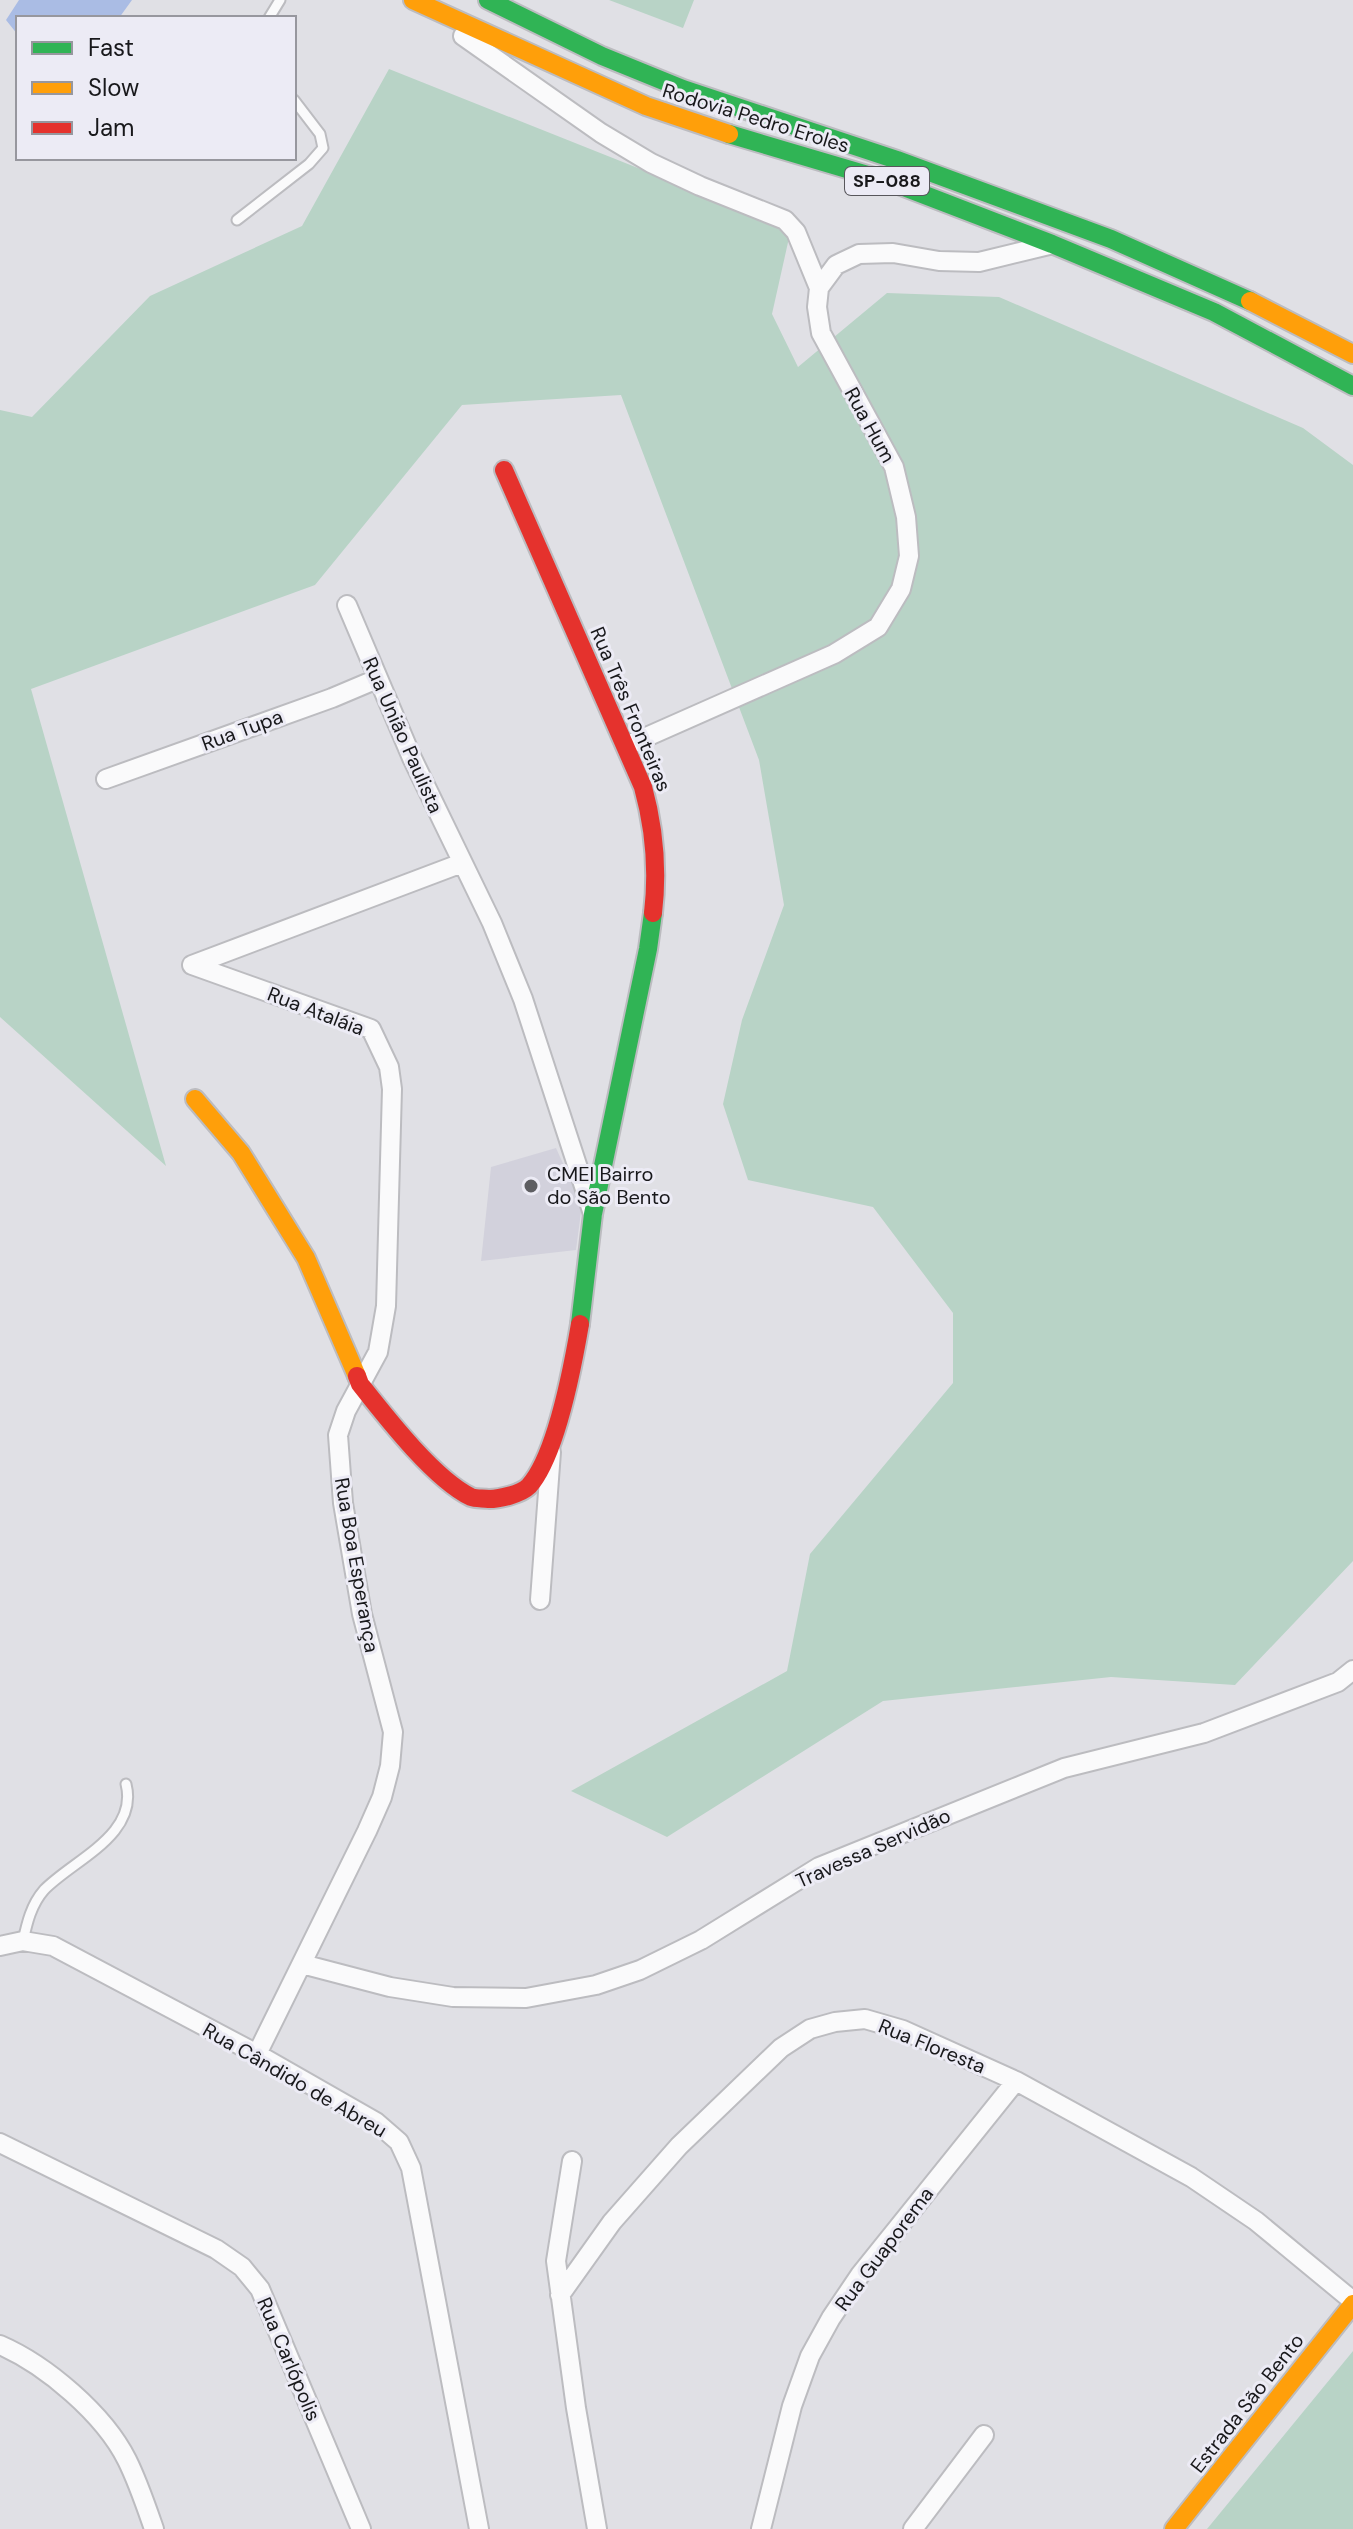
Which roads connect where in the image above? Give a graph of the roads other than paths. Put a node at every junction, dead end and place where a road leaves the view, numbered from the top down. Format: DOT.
graph roads {
  1 [pos="412,0"];
  2 [pos="488,0"];
  3 [pos="296,103"];
  4 [pos="237,220"];
  5 [pos="1052,244"];
  6 [pos="819,288"];
  7 [pos="1353,354"];
  8 [pos="1353,386"];
  9 [pos="504,470"];
  10 [pos="347,605"];
  11 [pos="377,679"];
  12 [pos="626,746"];
  13 [pos="106,779"];
  14 [pos="462,863"];
  15 [pos="195,1099"];
  16 [pos="593,1214"];
  17 [pos="360,1384"];
  18 [pos="552,1435"];
  19 [pos="540,1600"];
  20 [pos="1353,1670"];
  21 [pos="126,1784"];
  22 [pos="23,1941"];
  23 [pos="0,1946"];
  24 [pos="302,1964"];
  25 [pos="257,2054"];
  26 [pos="1016,2081"];
  27 [pos="0,2143"];
  28 [pos="572,2161"];
  29 [pos="560,2295"];
  30 [pos="1353,2302"];
  31 [pos="0,2345"];
  32 [pos="984,2435"];
  33 [pos="154,2529"];
  34 [pos="361,2529"];
  35 [pos="479,2529"];
  36 [pos="597,2529"];
  37 [pos="761,2529"];
  38 [pos="913,2529"];
  39 [pos="1174,2529"];
  1 -- 5 [label="main road, Rodovia Pedro Eroles / SP-088"];
  1 -- 6 [label="street"];
  2 -- 7 [label="main road, Rodovia Pedro Eroles / SP-088"];
  3 -- 4 [label="lane"];
  5 -- 6 [label="street"];
  5 -- 8 [label="main road, Rodovia Pedro Eroles / SP-088"];
  6 -- 12 [label="street, Rua Hum"];
  9 -- 12 [label="main road, Rua Três Fronteiras"];
  10 -- 11 [label="street, Rua União Paulista"];
  11 -- 13 [label="street, Rua Tupa"];
  11 -- 14 [label="street, Rua União Paulista"];
  12 -- 16 [label="main road, Rua Três Fronteiras"];
  14 -- 16 [label="street, Rua Três Fronteiras"];
  14 -- 17 [label="street, Rua Ataláia"];
  15 -- 17 [label="main road"];
  16 -- 18 [label="main road, Rua Três Fronteiras"];
  17 -- 18 [label="main road, Rua Três Fronteiras"];
  17 -- 24 [label="street, Rua Boa Esperança"];
  18 -- 19 [label="street"];
  20 -- 24 [label="street, Travessa Servidão"];
  21 -- 22 [label="lane"];
  22 -- 23 [label="street"];
  22 -- 25 [label="street, Rua Cândido de Abreu"];
  24 -- 25 [label="street, Rua Boa Esperança"];
  25 -- 35 [label="street, Rua Cândido de Abreu"];
  26 -- 29 [label="street, Rua Floresta"];
  26 -- 30 [label="street, Rua Floresta"];
  26 -- 37 [label="street, Rua Guaporema"];
  27 -- 34 [label="street, Rua Carlópolis"];
  28 -- 29 [label="street"];
  29 -- 36 [label="street"];
  30 -- 39 [label="main road, Estrada São Bento"];
  31 -- 33 [label="street"];
  32 -- 38 [label="street"];
}
